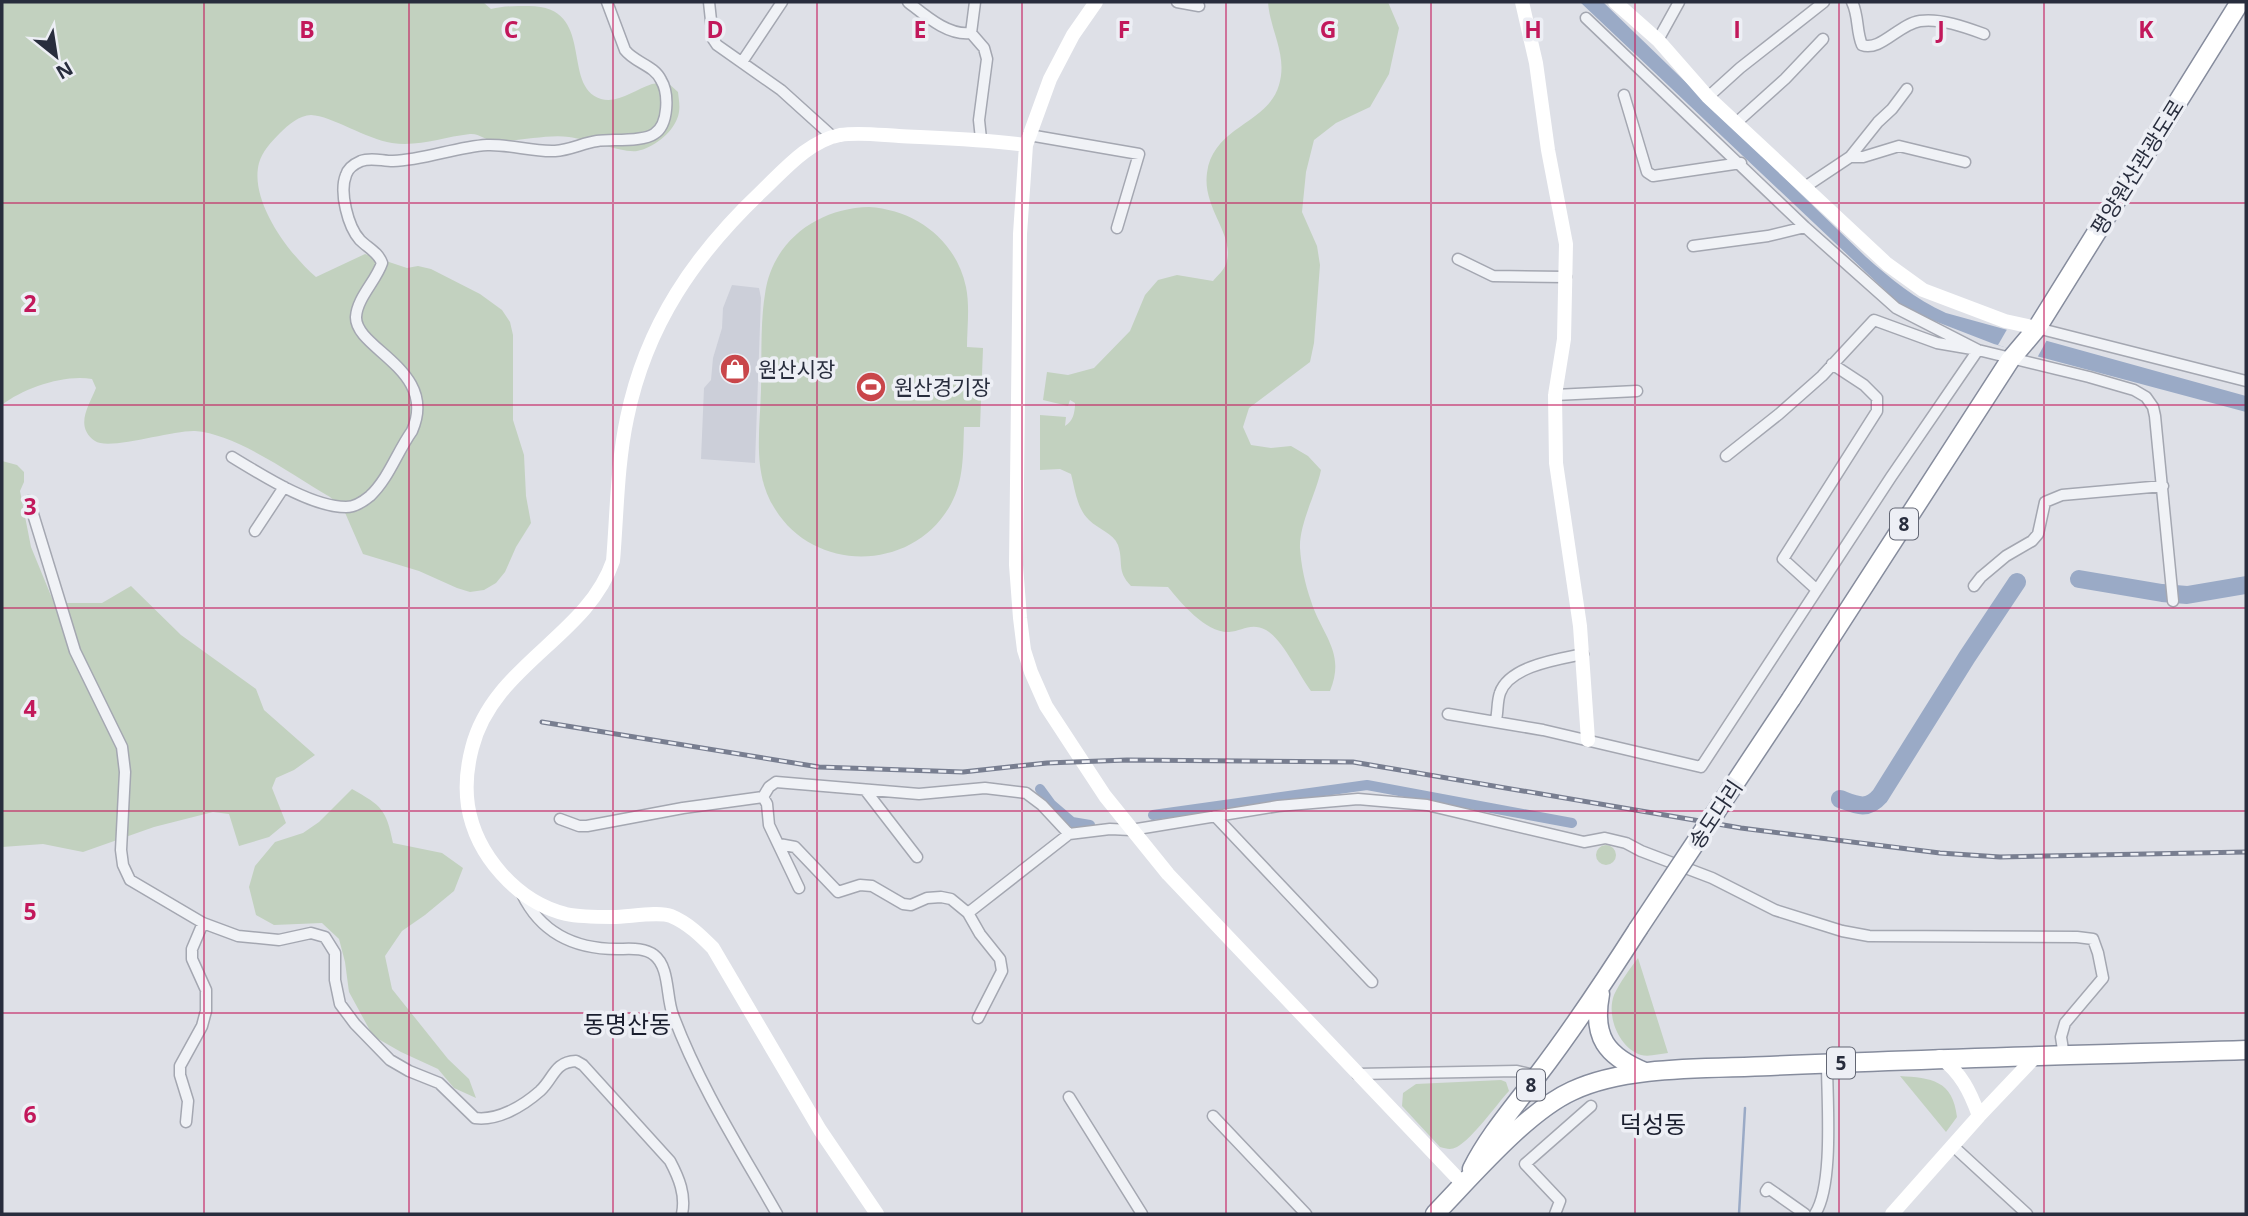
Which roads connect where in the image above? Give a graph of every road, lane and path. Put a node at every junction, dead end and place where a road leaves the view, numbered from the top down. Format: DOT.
graph roads {
  1 [pos="607,2"];
  2 [pos="709,2"];
  3 [pos="782,2"];
  4 [pos="908,2"];
  5 [pos="975,2"];
  6 [pos="1096,2"];
  7 [pos="1177,2"];
  8 [pos="1522,2"];
  9 [pos="1615,2"];
  10 [pos="1679,2"];
  11 [pos="1824,2"];
  12 [pos="1852,2"];
  13 [pos="2240,2"];
  14 [pos="1199,6"];
  15 [pos="1586,18"];
  16 [pos="971,33"];
  17 [pos="1984,34"];
  18 [pos="1823,39"];
  19 [pos="1658,40"];
  20 [pos="742,62"];
  21 [pos="1907,89"];
  22 [pos="1624,95"];
  23 [pos="1708,97"];
  24 [pos="1736,122"];
  25 [pos="834,137"];
  26 [pos="981,139"];
  27 [pos="1027,140"];
  28 [pos="1850,157"];
  29 [pos="1965,162"];
  30 [pos="1741,163"];
  31 [pos="1805,187"];
  32 [pos="1805,227"];
  33 [pos="1117,228"];
  34 [pos="1693,246"];
  35 [pos="1458,259"];
  36 [pos="1566,277"];
  37 [pos="2035,330"];
  38 [pos="1978,351"];
  39 [pos="2015,356"];
  40 [pos="1832,364"];
  41 [pos="2246,381"];
  42 [pos="1637,391"];
  43 [pos="1555,395"];
  44 [pos="1726,456"];
  45 [pos="232,457"];
  46 [pos="2163,486"];
  47 [pos="284,487"];
  48 [pos="29,501"];
  49 [pos="255,531"];
  50 [pos="1974,586"];
  51 [pos="1817,590"];
  52 [pos="2173,601"];
  53 [pos="1583,654"];
  54 [pos="1448,713"];
  55 [pos="1496,720"];
  56 [pos="1588,740"];
  57 [pos="866,791"];
  58 [pos="763,797"];
  59 [pos="1215,816"];
  60 [pos="560,819"];
  61 [pos="1131,830"];
  62 [pos="1069,834"];
  63 [pos="779,844"];
  64 [pos="917,857"];
  65 [pos="799,888"];
  66 [pos="522,893"];
  67 [pos="968,913"];
  68 [pos="203,923"];
  69 [pos="1372,982"];
  70 [pos="1601,987"];
  71 [pos="978,1018"];
  72 [pos="2246,1050"];
  73 [pos="2064,1056"];
  74 [pos="1940,1057"];
  75 [pos="2035,1057"];
  76 [pos="1827,1063"];
  77 [pos="1648,1073"];
  78 [pos="1356,1074"];
  79 [pos="1538,1076"];
  80 [pos="1069,1097"];
  81 [pos="1591,1106"];
  82 [pos="1213,1116"];
  83 [pos="1979,1116"];
  84 [pos="186,1122"];
  85 [pos="1953,1146"];
  86 [pos="1464,1185"];
  87 [pos="1766,1191"];
  88 [pos="682,1214"];
  89 [pos="777,1214"];
  90 [pos="877,1214"];
  91 [pos="1142,1214"];
  92 [pos="1306,1214"];
  93 [pos="1435,1214"];
  94 [pos="1555,1214"];
  95 [pos="1805,1214"];
  96 [pos="1815,1214"];
  97 [pos="1892,1214"];
  98 [pos="2026,1214"];
  1 -- 47 [label="street"];
  2 -- 20 [label="street"];
  3 -- 20 [label="street"];
  4 -- 16 [label="street"];
  5 -- 16 [label="street"];
  6 -- 27 [label="street"];
  7 -- 14 [label="street"];
  8 -- 36 [label="street"];
  9 -- 19 [label="street"];
  10 -- 19 [label="street"];
  11 -- 23 [label="street"];
  12 -- 17 [label="street"];
  13 -- 37 [label="highway, 평양원산관광도로 / 8"];
  15 -- 30 [label="street"];
  16 -- 26 [label="street"];
  18 -- 24 [label="street"];
  19 -- 23 [label="street"];
  20 -- 25 [label="street"];
  21 -- 28 [label="street"];
  22 -- 30 [label="street"];
  23 -- 24 [label="street"];
  24 -- 31 [label="street"];
  25 -- 26 [label="street"];
  25 -- 66 [label="street"];
  26 -- 27 [label="street"];
  27 -- 33 [label="street"];
  27 -- 61 [label="street"];
  28 -- 29 [label="street"];
  28 -- 31 [label="street"];
  30 -- 32 [label="street"];
  31 -- 37 [label="street"];
  32 -- 34 [label="street"];
  32 -- 38 [label="street"];
  35 -- 36 [label="street"];
  36 -- 43 [label="street"];
  37 -- 39 [label="highway, 8"];
  37 -- 41 [label="street"];
  38 -- 39 [label="street"];
  38 -- 40 [label="street"];
  38 -- 51 [label="street"];
  39 -- 46 [label="street"];
  39 -- 70 [label="highway, 송도다리 / 8, bridge"];
  40 -- 44 [label="street"];
  40 -- 51 [label="street"];
  42 -- 43 [label="street"];
  43 -- 53 [label="street"];
  45 -- 47 [label="street"];
  46 -- 50 [label="street"];
  46 -- 52 [label="street"];
  47 -- 49 [label="street"];
  48 -- 68 [label="street"];
  51 -- 56 [label="street"];
  53 -- 55 [label="street"];
  53 -- 56 [label="street"];
  54 -- 55 [label="street"];
  55 -- 56 [label="street"];
  57 -- 58 [label="street"];
  57 -- 62 [label="street"];
  57 -- 64 [label="street"];
  58 -- 60 [label="street"];
  58 -- 63 [label="street"];
  59 -- 61 [label="street"];
  59 -- 69 [label="street"];
  59 -- 73 [label="street"];
  61 -- 62 [label="street"];
  61 -- 78 [label="street"];
  62 -- 67 [label="street"];
  63 -- 65 [label="street"];
  63 -- 67 [label="street"];
  66 -- 89 [label="street"];
  66 -- 90 [label="street"];
  67 -- 71 [label="street"];
  68 -- 84 [label="street"];
  68 -- 88 [label="street"];
  70 -- 77 [label="highway, 8"];
  70 -- 79 [label="highway, 8"];
  72 -- 73 [label="highway, 5"];
  73 -- 75 [label="highway, 5"];
  74 -- 75 [label="highway, 5"];
  74 -- 76 [label="highway, 5"];
  74 -- 83 [label="street"];
  75 -- 83 [label="street"];
  76 -- 77 [label="highway, 5"];
  76 -- 96 [label="street"];
  77 -- 86 [label="highway"];
  78 -- 79 [label="street"];
  78 -- 86 [label="street"];
  79 -- 86 [label="highway, 8"];
  80 -- 91 [label="street"];
  81 -- 94 [label="street"];
  82 -- 92 [label="street"];
  83 -- 85 [label="street"];
  85 -- 97 [label="street"];
  85 -- 98 [label="street"];
  86 -- 93 [label="highway"];
  87 -- 95 [label="street"];
}
